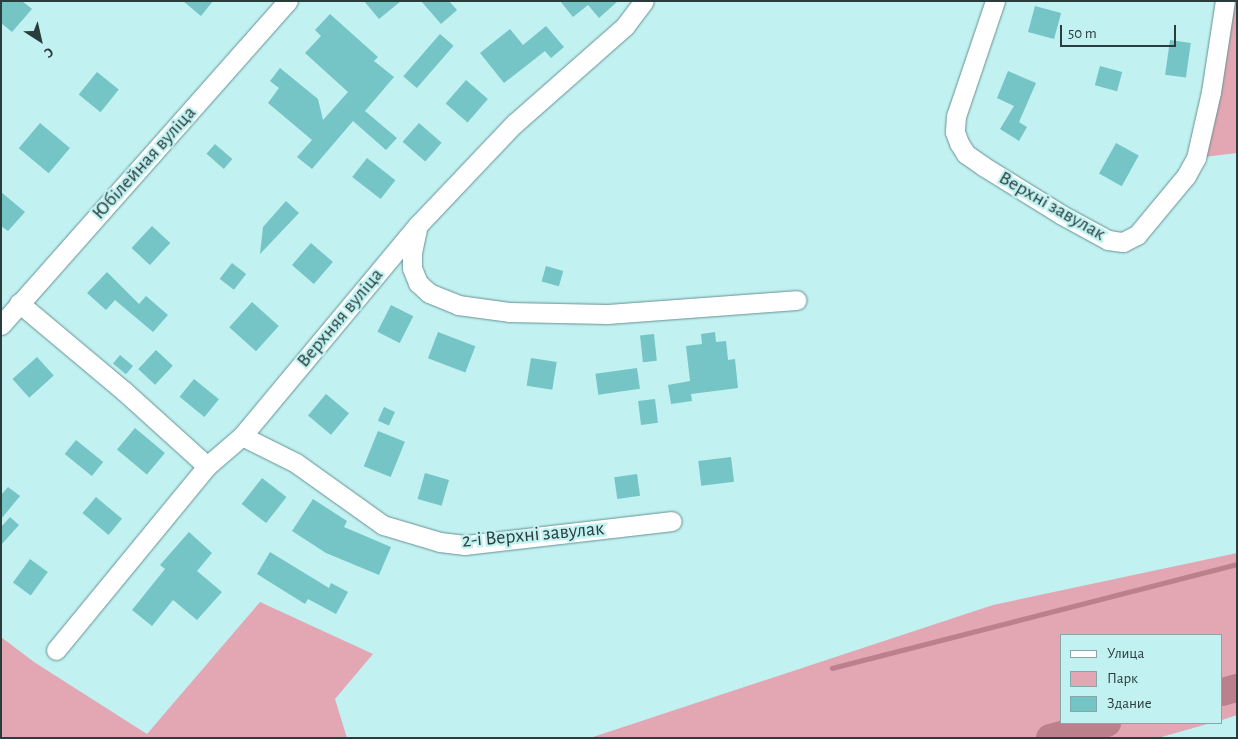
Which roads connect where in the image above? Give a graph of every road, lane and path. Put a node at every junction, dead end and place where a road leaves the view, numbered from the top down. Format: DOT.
graph roads {
  1 [pos="288,1"];
  2 [pos="995,1"];
  3 [pos="1225,1"];
  4 [pos="643,2"];
  5 [pos="418,226"];
  6 [pos="796,300"];
  7 [pos="19,303"];
  8 [pos="1,325"];
  9 [pos="242,436"];
  10 [pos="207,466"];
  11 [pos="672,521"];
  12 [pos="56,650"];
  1 -- 7 [label="street, Юбілейная вуліца"];
  2 -- 3 [label="street, Верхні завулак"];
  4 -- 5 [label="street, Верхняя вуліца"];
  5 -- 6 [label="street"];
  5 -- 9 [label="street, Верхняя вуліца"];
  7 -- 8 [label="street, Юбілейная вуліца"];
  7 -- 10 [label="street"];
  9 -- 10 [label="street, Верхняя вуліца"];
  9 -- 11 [label="street, 2-і Верхні завулак"];
  10 -- 12 [label="street, Верхняя вуліца"];
}
